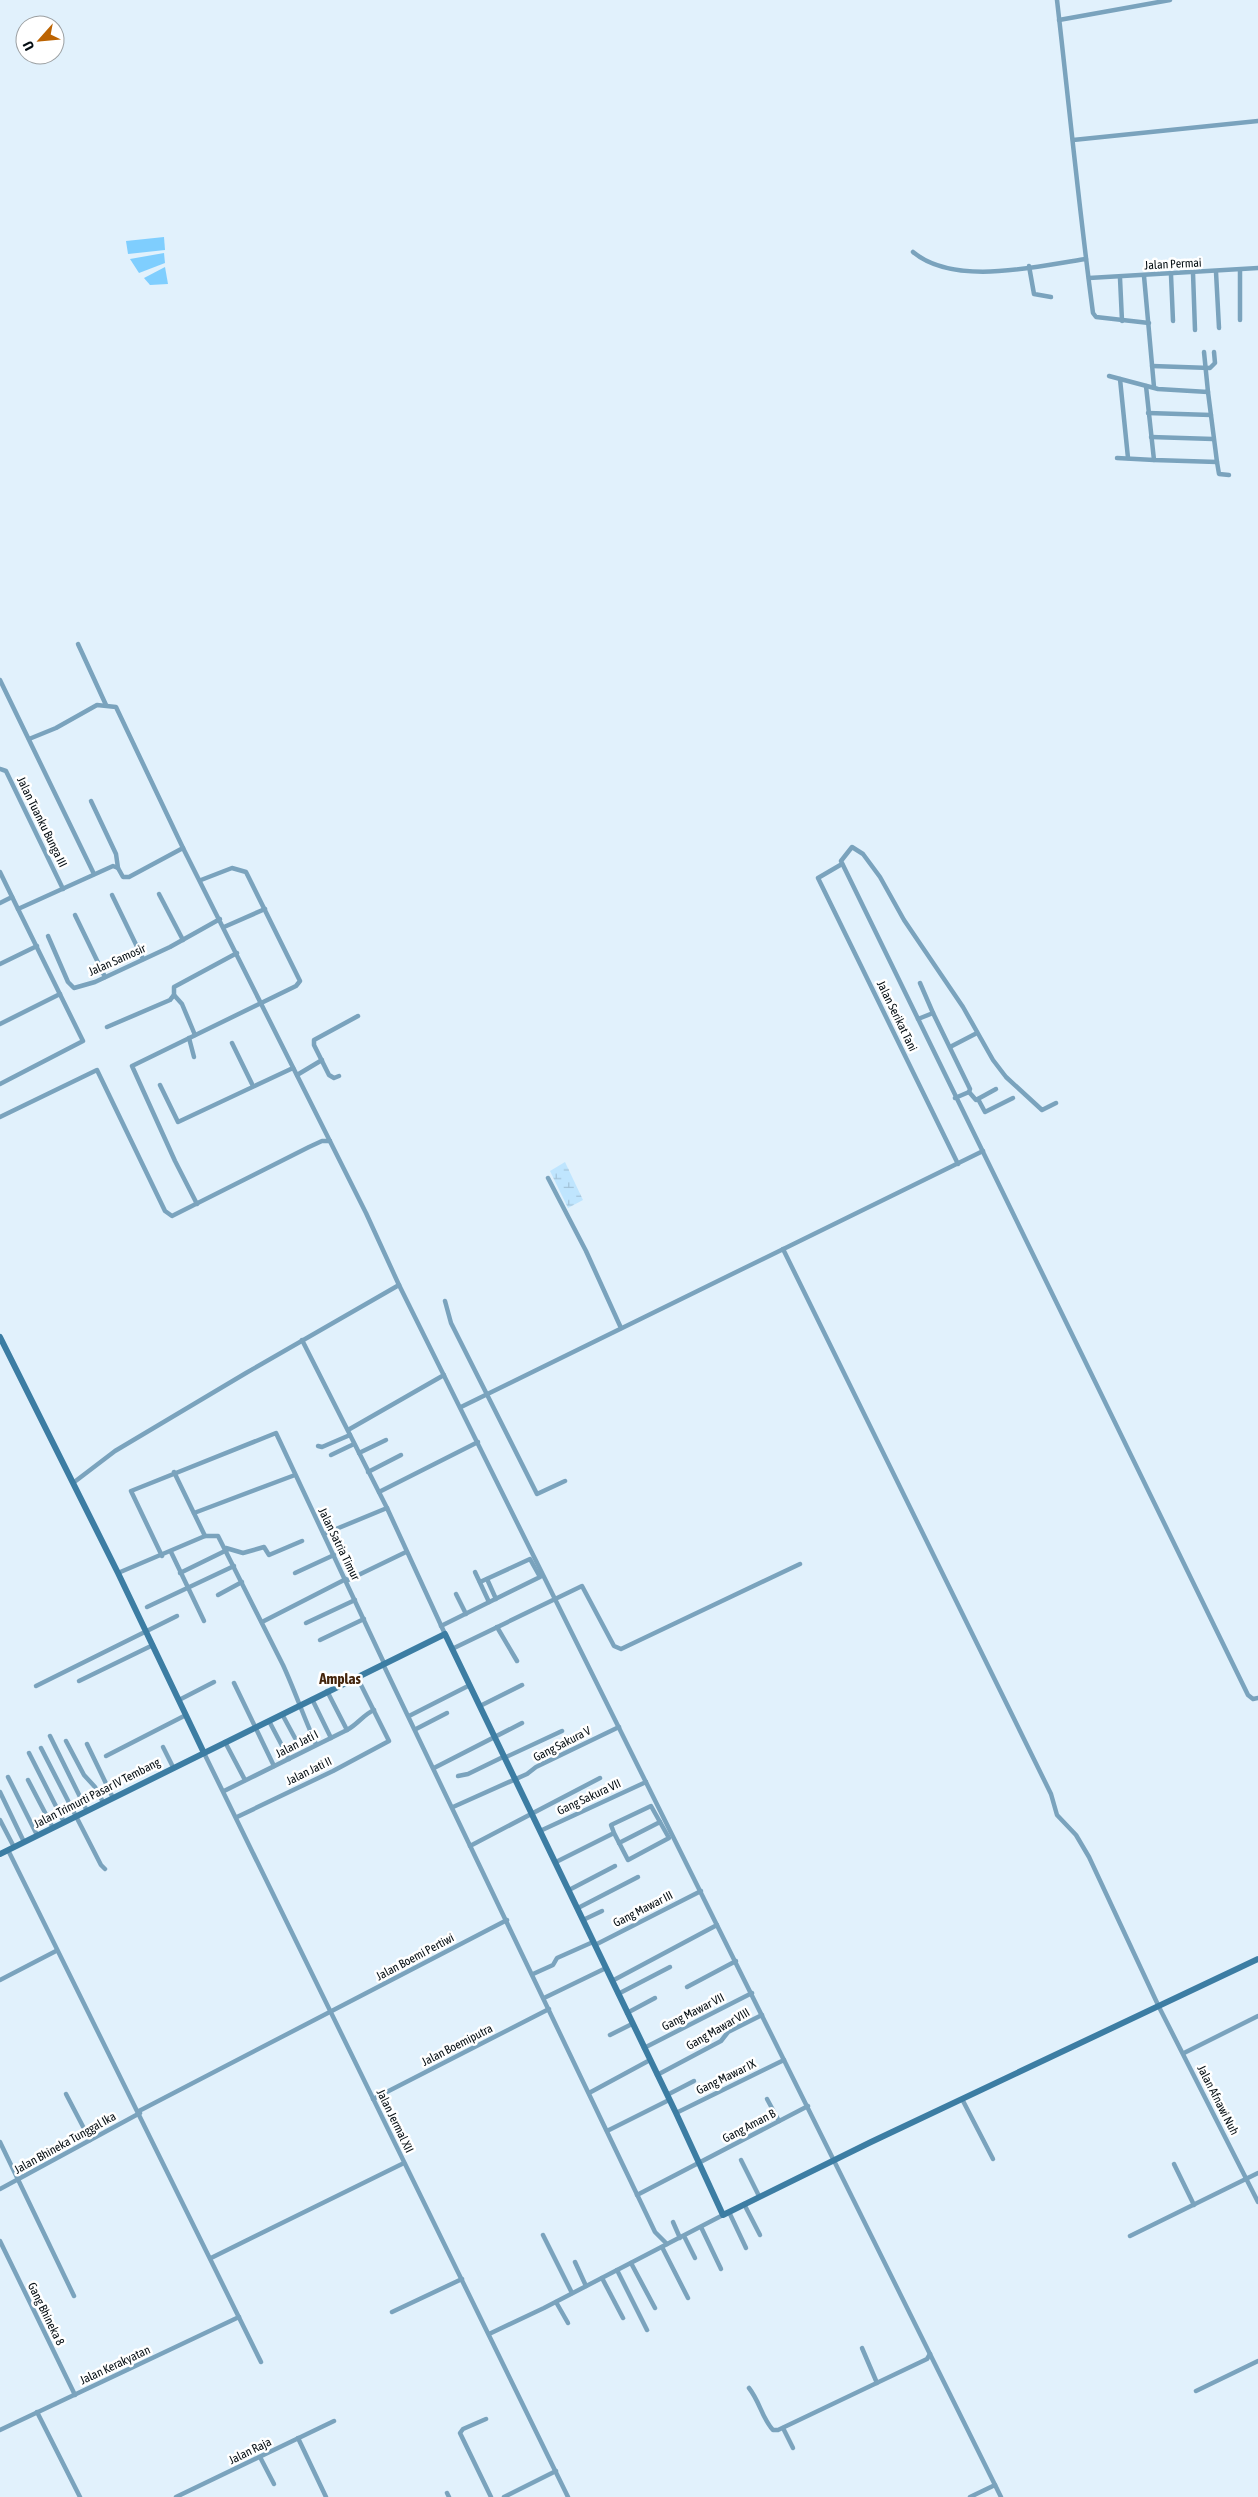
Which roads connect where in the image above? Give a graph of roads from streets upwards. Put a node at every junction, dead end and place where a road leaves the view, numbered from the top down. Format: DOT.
graph roads {
  1 [pos="1057,0"];
  2 [pos="1170,0"];
  3 [pos="1060,20"];
  4 [pos="1258,121"];
  5 [pos="1073,140"];
  6 [pos="914,252"];
  7 [pos="1086,259"];
  8 [pos="1029,266"];
  9 [pos="1258,268"];
  10 [pos="1240,270"];
  11 [pos="1216,272"];
  12 [pos="1193,274"];
  13 [pos="1171,275"];
  14 [pos="1144,276"];
  15 [pos="1089,278"];
  16 [pos="1120,278"];
  17 [pos="1051,297"];
  18 [pos="1240,320"];
  19 [pos="1122,321"];
  20 [pos="1173,321"];
  21 [pos="1149,326"];
  22 [pos="1219,328"];
  23 [pos="1195,330"];
  24 [pos="1204,352"];
  25 [pos="1214,352"];
  26 [pos="1152,366"];
  27 [pos="1205,369"];
  28 [pos="1109,376"];
  29 [pos="1120,379"];
  30 [pos="1146,386"];
  31 [pos="1154,387"];
  32 [pos="1208,392"];
  33 [pos="1148,413"];
  34 [pos="1211,415"];
  35 [pos="1151,437"];
  36 [pos="1213,439"];
  37 [pos="1116,458"];
  38 [pos="1128,458"];
  39 [pos="1154,460"];
  40 [pos="1217,462"];
  41 [pos="1229,475"];
  42 [pos="78,644"];
  43 [pos="0,680"];
  44 [pos="106,705"];
  45 [pos="29,739"];
  46 [pos="0,769"];
  47 [pos="91,801"];
  48 [pos="183,848"];
  49 [pos="842,864"];
  50 [pos="118,868"];
  51 [pos="0,872"];
  52 [pos="94,874"];
  53 [pos="201,880"];
  54 [pos="63,889"];
  55 [pos="159,894"];
  56 [pos="112,895"];
  57 [pos="12,897"];
  58 [pos="0,903"];
  59 [pos="18,909"];
  60 [pos="265,909"];
  61 [pos="76,915"];
  62 [pos="220,919"];
  63 [pos="224,927"];
  64 [pos="48,936"];
  65 [pos="183,940"];
  66 [pos="36,946"];
  67 [pos="237,953"];
  68 [pos="143,959"];
  69 [pos="0,964"];
  70 [pos="105,977"];
  71 [pos="920,983"];
  72 [pos="60,994"];
  73 [pos="174,995"];
  74 [pos="261,1003"];
  75 [pos="933,1013"];
  76 [pos="358,1016"];
  77 [pos="918,1019"];
  78 [pos="0,1024"];
  79 [pos="107,1027"];
  80 [pos="976,1033"];
  81 [pos="195,1034"];
  82 [pos="189,1038"];
  83 [pos="232,1043"];
  84 [pos="950,1047"];
  85 [pos="194,1057"];
  86 [pos="322,1060"];
  87 [pos="294,1068"];
  88 [pos="297,1075"];
  89 [pos="339,1076"];
  90 [pos="0,1084"];
  91 [pos="160,1085"];
  92 [pos="253,1086"];
  93 [pos="996,1088"];
  94 [pos="969,1092"];
  95 [pos="955,1098"];
  96 [pos="1013,1098"];
  97 [pos="978,1099"];
  98 [pos="1056,1103"];
  99 [pos="0,1117"];
  100 [pos="330,1141"];
  101 [pos="980,1152"];
  102 [pos="958,1164"];
  103 [pos="548,1178"];
  104 [pos="197,1204"];
  105 [pos="783,1249"];
  106 [pos="399,1285"];
  107 [pos="445,1301"];
  108 [pos="621,1328"];
  109 [pos="0,1337"];
  110 [pos="302,1340"];
  111 [pos="444,1375"];
  112 [pos="486,1394"];
  113 [pos="461,1407"];
  114 [pos="349,1432"];
  115 [pos="386,1440"];
  116 [pos="478,1442"];
  117 [pos="354,1444"];
  118 [pos="318,1446"];
  119 [pos="359,1453"];
  120 [pos="401,1455"];
  121 [pos="331,1456"];
  122 [pos="174,1472"];
  123 [pos="368,1472"];
  124 [pos="296,1475"];
  125 [pos="565,1481"];
  126 [pos="73,1483"];
  127 [pos="379,1492"];
  128 [pos="387,1508"];
  129 [pos="194,1513"];
  130 [pos="324,1534"];
  131 [pos="205,1536"];
  132 [pos="302,1541"];
  133 [pos="227,1549"];
  134 [pos="170,1552"];
  135 [pos="406,1552"];
  136 [pos="334,1555"];
  137 [pos="162,1556"];
  138 [pos="800,1564"];
  139 [pos="234,1566"];
  140 [pos="475,1572"];
  141 [pos="118,1573"];
  142 [pos="180,1573"];
  143 [pos="295,1573"];
  144 [pos="487,1579"];
  145 [pos="346,1580"];
  146 [pos="242,1582"];
  147 [pos="480,1582"];
  148 [pos="187,1587"];
  149 [pos="456,1594"];
  150 [pos="218,1595"];
  151 [pos="496,1598"];
  152 [pos="356,1600"];
  153 [pos="556,1600"];
  154 [pos="489,1602"];
  155 [pos="147,1607"];
  156 [pos="466,1614"];
  157 [pos="177,1616"];
  158 [pos="364,1619"];
  159 [pos="204,1621"];
  160 [pos="262,1622"];
  161 [pos="306,1623"];
  162 [pos="441,1626"];
  163 [pos="497,1627"];
  164 [pos="146,1631"];
  165 [pos="445,1634"];
  166 [pos="320,1640"];
  167 [pos="153,1646"];
  168 [pos="452,1649"];
  169 [pos="517,1661"];
  170 [pos="384,1664"];
  171 [pos="357,1677"];
  172 [pos="79,1681"];
  173 [pos="214,1682"];
  174 [pos="234,1683"];
  175 [pos="470,1685"];
  176 [pos="522,1685"];
  177 [pos="36,1686"];
  178 [pos="327,1692"];
  179 [pos="1258,1698"];
  180 [pos="312,1699"];
  181 [pos="179,1700"];
  182 [pos="298,1706"];
  183 [pos="480,1706"];
  184 [pos="374,1710"];
  185 [pos="448,1713"];
  186 [pos="282,1714"];
  187 [pos="186,1715"];
  188 [pos="409,1716"];
  189 [pos="269,1721"];
  190 [pos="522,1723"];
  191 [pos="619,1727"];
  192 [pos="255,1728"];
  193 [pos="416,1729"];
  194 [pos="347,1730"];
  195 [pos="562,1731"];
  196 [pos="50,1736"];
  197 [pos="493,1737"];
  198 [pos="295,1738"];
  199 [pos="331,1738"];
  200 [pos="66,1741"];
  201 [pos="225,1742"];
  202 [pos="86,1744"];
  203 [pos="316,1744"];
  204 [pos="164,1747"];
  205 [pos="41,1748"];
  206 [pos="29,1753"];
  207 [pos="204,1753"];
  208 [pos="106,1756"];
  209 [pos="288,1758"];
  210 [pos="503,1758"];
  211 [pos="274,1766"];
  212 [pos="173,1767"];
  213 [pos="434,1768"];
  214 [pos="458,1776"];
  215 [pos="8,1777"];
  216 [pos="600,1778"];
  217 [pos="28,1780"];
  218 [pos="245,1780"];
  219 [pos="514,1780"];
  220 [pos="646,1782"];
  221 [pos="224,1791"];
  222 [pos="0,1792"];
  223 [pos="113,1798"];
  224 [pos="103,1802"];
  225 [pos="453,1807"];
  226 [pos="87,1810"];
  227 [pos="532,1815"];
  228 [pos="76,1816"];
  229 [pos="237,1817"];
  230 [pos="0,1820"];
  231 [pos="64,1822"];
  232 [pos="660,1822"];
  233 [pos="53,1828"];
  234 [pos="540,1831"];
  235 [pos="614,1833"];
  236 [pos="37,1835"];
  237 [pos="24,1842"];
  238 [pos="619,1843"];
  239 [pos="470,1846"];
  240 [pos="5,1850"];
  241 [pos="556,1862"];
  242 [pos="614,1866"];
  243 [pos="105,1869"];
  244 [pos="638,1877"];
  245 [pos="569,1890"];
  246 [pos="700,1891"];
  247 [pos="578,1908"];
  248 [pos="602,1911"];
  249 [pos="507,1920"];
  250 [pos="583,1920"];
  251 [pos="717,1925"];
  252 [pos="594,1943"];
  253 [pos="56,1951"];
  254 [pos="1258,1959"];
  255 [pos="736,1961"];
  256 [pos="670,1967"];
  257 [pos="606,1968"];
  258 [pos="533,1974"];
  259 [pos="0,1980"];
  260 [pos="612,1981"];
  261 [pos="687,1987"];
  262 [pos="752,1993"];
  263 [pos="618,1994"];
  264 [pos="544,1998"];
  265 [pos="655,1998"];
  266 [pos="1159,2007"];
  267 [pos="549,2009"];
  268 [pos="332,2012"];
  269 [pos="627,2013"];
  270 [pos="762,2015"];
  271 [pos="1258,2016"];
  272 [pos="632,2024"];
  273 [pos="610,2035"];
  274 [pos="644,2048"];
  275 [pos="1184,2053"];
  276 [pos="650,2060"];
  277 [pos="784,2060"];
  278 [pos="657,2075"];
  279 [pos="694,2081"];
  280 [pos="589,2093"];
  281 [pos="66,2094"];
  282 [pos="668,2097"];
  283 [pos="373,2098"];
  284 [pos="767,2099"];
  285 [pos="962,2099"];
  286 [pos="808,2106"];
  287 [pos="140,2112"];
  288 [pos="676,2113"];
  289 [pos="779,2121"];
  290 [pos="607,2131"];
  291 [pos="90,2140"];
  292 [pos="0,2142"];
  293 [pos="834,2159"];
  294 [pos="993,2159"];
  295 [pos="741,2160"];
  296 [pos="404,2163"];
  297 [pos="699,2164"];
  298 [pos="1174,2164"];
  299 [pos="1258,2173"];
  300 [pos="1246,2179"];
  301 [pos="18,2180"];
  302 [pos="0,2189"];
  303 [pos="638,2196"];
  304 [pos="759,2196"];
  305 [pos="1258,2202"];
  306 [pos="744,2204"];
  307 [pos="1194,2206"];
  308 [pos="730,2212"];
  309 [pos="723,2215"];
  310 [pos="673,2222"];
  311 [pos="701,2227"];
  312 [pos="543,2235"];
  313 [pos="760,2236"];
  314 [pos="1130,2236"];
  315 [pos="682,2237"];
  316 [pos="0,2242"];
  317 [pos="665,2246"];
  318 [pos="746,2248"];
  319 [pos="211,2258"];
  320 [pos="695,2258"];
  321 [pos="575,2262"];
  322 [pos="631,2263"];
  323 [pos="721,2268"];
  324 [pos="617,2270"];
  325 [pos="602,2278"];
  326 [pos="462,2279"];
  327 [pos="586,2286"];
  328 [pos="572,2293"];
  329 [pos="74,2296"];
  330 [pos="688,2298"];
  331 [pos="556,2302"];
  332 [pos="655,2308"];
  333 [pos="392,2312"];
  334 [pos="239,2317"];
  335 [pos="623,2318"];
  336 [pos="568,2323"];
  337 [pos="646,2330"];
  338 [pos="489,2334"];
  339 [pos="862,2348"];
  340 [pos="930,2354"];
  341 [pos="1258,2361"];
  342 [pos="261,2362"];
  343 [pos="877,2383"];
  344 [pos="749,2388"];
  345 [pos="1196,2391"];
  346 [pos="75,2395"];
  347 [pos="37,2412"];
  348 [pos="486,2419"];
  349 [pos="334,2421"];
  350 [pos="784,2428"];
  351 [pos="0,2430"];
  352 [pos="298,2438"];
  353 [pos="793,2448"];
  354 [pos="261,2459"];
  355 [pos="556,2471"];
  356 [pos="274,2484"];
  357 [pos="995,2485"];
  358 [pos="80,2497"];
  359 [pos="176,2497"];
  360 [pos="326,2497"];
  361 [pos="491,2497"];
  362 [pos="504,2497"];
  363 [pos="568,2497"];
  364 [pos="970,2497"];
  365 [pos="1001,2497"];
  1 -- 3 [label="street"];
  2 -- 3 [label="street"];
  3 -- 5 [label="street"];
  4 -- 5 [label="street"];
  5 -- 7 [label="street"];
  6 -- 8 [label="street"];
  7 -- 8 [label="street"];
  7 -- 15 [label="street"];
  8 -- 17 [label="street"];
  9 -- 10 [label="street, Jalan Permai"];
  10 -- 11 [label="street, Jalan Permai"];
  10 -- 18 [label="street"];
  11 -- 12 [label="street, Jalan Permai"];
  11 -- 22 [label="street"];
  12 -- 13 [label="street, Jalan Permai"];
  12 -- 23 [label="street"];
  13 -- 14 [label="street, Jalan Permai"];
  13 -- 20 [label="street"];
  14 -- 16 [label="street, Jalan Permai"];
  14 -- 21 [label="street"];
  15 -- 16 [label="street, Jalan Permai"];
  15 -- 19 [label="street"];
  16 -- 19 [label="street"];
  19 -- 21 [label="street"];
  21 -- 26 [label="street"];
  24 -- 27 [label="street"];
  25 -- 27 [label="street"];
  26 -- 27 [label="street"];
  26 -- 31 [label="street"];
  27 -- 32 [label="street"];
  28 -- 29 [label="street"];
  29 -- 30 [label="street"];
  29 -- 38 [label="street"];
  30 -- 31 [label="street"];
  30 -- 33 [label="street"];
  31 -- 32 [label="street"];
  32 -- 34 [label="street"];
  33 -- 34 [label="street"];
  33 -- 35 [label="street"];
  34 -- 36 [label="street"];
  35 -- 36 [label="street"];
  35 -- 39 [label="street"];
  36 -- 40 [label="street"];
  37 -- 38 [label="street"];
  38 -- 39 [label="street"];
  39 -- 40 [label="street"];
  40 -- 41 [label="street"];
  42 -- 44 [label="street"];
  43 -- 45 [label="street"];
  44 -- 45 [label="street"];
  44 -- 48 [label="street"];
  45 -- 52 [label="street"];
  46 -- 54 [label="street, Jalan Tuanku Bunga III"];
  47 -- 50 [label="street"];
  48 -- 50 [label="street"];
  48 -- 53 [label="street"];
  49 -- 77 [label="street"];
  49 -- 80 [label="street"];
  49 -- 102 [label="street, Jalan Serikat Tani"];
  50 -- 52 [label="street"];
  51 -- 57 [label="street"];
  52 -- 54 [label="street"];
  53 -- 60 [label="street"];
  53 -- 62 [label="street"];
  54 -- 59 [label="street"];
  55 -- 65 [label="street"];
  56 -- 68 [label="street"];
  57 -- 58 [label="street"];
  57 -- 59 [label="street"];
  59 -- 66 [label="street"];
  60 -- 63 [label="street"];
  60 -- 74 [label="street"];
  61 -- 70 [label="street"];
  62 -- 63 [label="street"];
  62 -- 65 [label="street, Jalan Samosir"];
  63 -- 67 [label="street"];
  64 -- 70 [label="street, Jalan Samosir"];
  65 -- 68 [label="street, Jalan Samosir"];
  66 -- 69 [label="street"];
  66 -- 72 [label="street"];
  67 -- 73 [label="street"];
  67 -- 74 [label="street"];
  68 -- 70 [label="street, Jalan Samosir"];
  71 -- 75 [label="street"];
  72 -- 78 [label="street"];
  72 -- 90 [label="street"];
  73 -- 79 [label="street"];
  73 -- 81 [label="street"];
  74 -- 81 [label="street"];
  74 -- 87 [label="street"];
  75 -- 77 [label="street"];
  75 -- 84 [label="street"];
  76 -- 86 [label="street"];
  77 -- 95 [label="street"];
  80 -- 84 [label="street"];
  80 -- 98 [label="street"];
  81 -- 82 [label="street"];
  82 -- 85 [label="street"];
  82 -- 104 [label="street"];
  83 -- 92 [label="street"];
  84 -- 94 [label="street"];
  86 -- 88 [label="street"];
  86 -- 89 [label="street"];
  87 -- 88 [label="street"];
  87 -- 92 [label="street"];
  88 -- 100 [label="street"];
  91 -- 92 [label="street"];
  93 -- 97 [label="street"];
  94 -- 95 [label="street"];
  94 -- 97 [label="street"];
  95 -- 101 [label="street"];
  96 -- 97 [label="street"];
  99 -- 104 [label="street"];
  100 -- 104 [label="street"];
  100 -- 106 [label="street"];
  101 -- 102 [label="street"];
  101 -- 179 [label="street"];
  102 -- 105 [label="street"];
  103 -- 108 [label="street"];
  105 -- 108 [label="street"];
  105 -- 266 [label="street, Jalan Afnawi Nuh"];
  106 -- 110 [label="street"];
  106 -- 111 [label="street"];
  107 -- 112 [label="street"];
  108 -- 112 [label="street"];
  109 -- 126 [label="street"];
  110 -- 114 [label="street"];
  110 -- 126 [label="street"];
  111 -- 113 [label="street"];
  111 -- 114 [label="street"];
  112 -- 113 [label="street"];
  112 -- 125 [label="street"];
  113 -- 116 [label="street"];
  114 -- 117 [label="street"];
  114 -- 118 [label="street"];
  115 -- 119 [label="street"];
  116 -- 127 [label="street"];
  116 -- 153 [label="street"];
  117 -- 119 [label="street"];
  117 -- 121 [label="street"];
  119 -- 123 [label="street"];
  120 -- 123 [label="street"];
  122 -- 124 [label="street, Jalan Satria Timur"];
  122 -- 129 [label="street"];
  122 -- 137 [label="street"];
  123 -- 127 [label="street"];
  124 -- 129 [label="street"];
  124 -- 130 [label="street, Jalan Satria Timur"];
  126 -- 141 [label="street"];
  127 -- 128 [label="street"];
  128 -- 130 [label="street"];
  128 -- 135 [label="street"];
  129 -- 131 [label="street"];
  130 -- 136 [label="street, Jalan Satria Timur"];
  131 -- 133 [label="street"];
  131 -- 134 [label="street"];
  132 -- 133 [label="street"];
  133 -- 139 [label="street"];
  133 -- 142 [label="street"];
  134 -- 137 [label="street"];
  134 -- 142 [label="street"];
  135 -- 145 [label="street"];
  135 -- 162 [label="street"];
  136 -- 143 [label="street"];
  136 -- 145 [label="street, Jalan Satria Timur"];
  137 -- 141 [label="street"];
  138 -- 153 [label="street"];
  139 -- 146 [label="street"];
  139 -- 148 [label="street"];
  140 -- 147 [label="street"];
  141 -- 164 [label="street"];
  142 -- 148 [label="street"];
  144 -- 147 [label="street"];
  144 -- 151 [label="street"];
  144 -- 151 [label="street"];
  145 -- 152 [label="street, Jalan Satria Timur"];
  145 -- 160 [label="street"];
  146 -- 150 [label="street"];
  146 -- 160 [label="street"];
  147 -- 154 [label="street"];
  148 -- 155 [label="street"];
  148 -- 159 [label="street"];
  149 -- 156 [label="street"];
  151 -- 154 [label="street"];
  152 -- 158 [label="street, Jalan Satria Timur"];
  152 -- 161 [label="street"];
  153 -- 163 [label="street"];
  153 -- 191 [label="street"];
  154 -- 156 [label="street"];
  156 -- 162 [label="street"];
  157 -- 164 [label="street"];
  158 -- 166 [label="street"];
  158 -- 170 [label="street, Jalan Satria Timur"];
  160 -- 182 [label="street"];
  162 -- 165 [label="street"];
  163 -- 168 [label="street"];
  163 -- 169 [label="street"];
  164 -- 167 [label="street"];
  164 -- 177 [label="street"];
  165 -- 168 [label="street"];
  165 -- 170 [label="street, Jalan Trimurti Pasar IV Tembang"];
  167 -- 172 [label="street"];
  167 -- 181 [label="street"];
  168 -- 175 [label="street"];
  170 -- 171 [label="street, Jalan Trimurti Pasar IV Tembang"];
  170 -- 188 [label="street, Jalan Satria Timur"];
  171 -- 178 [label="street, Jalan Trimurti Pasar IV Tembang"];
  171 -- 184 [label="street"];
  173 -- 181 [label="street"];
  174 -- 192 [label="street"];
  175 -- 183 [label="street"];
  175 -- 188 [label="street"];
  176 -- 183 [label="street"];
  178 -- 180 [label="street, Jalan Trimurti Pasar IV Tembang"];
  178 -- 194 [label="street"];
  180 -- 182 [label="street, Jalan Trimurti Pasar IV Tembang"];
  180 -- 199 [label="street"];
  181 -- 187 [label="street"];
  182 -- 186 [label="street, Jalan Trimurti Pasar IV Tembang"];
  182 -- 203 [label="street"];
  183 -- 197 [label="street"];
  184 -- 194 [label="street, Jalan Jati I"];
  184 -- 229 [label="street, Jalan Jati II"];
  185 -- 193 [label="street"];
  186 -- 189 [label="street, Jalan Trimurti Pasar IV Tembang"];
  186 -- 198 [label="street"];
  187 -- 207 [label="street"];
  187 -- 208 [label="street"];
  188 -- 193 [label="street, Jalan Satria Timur"];
  189 -- 192 [label="street, Jalan Trimurti Pasar IV Tembang"];
  189 -- 209 [label="street"];
  190 -- 197 [label="street"];
  191 -- 219 [label="street, Gang Sakura V"];
  191 -- 220 [label="street"];
  192 -- 201 [label="street, Jalan Trimurti Pasar IV Tembang"];
  192 -- 211 [label="street"];
  193 -- 213 [label="street, Jalan Satria Timur"];
  194 -- 199 [label="street, Jalan Jati I"];
  195 -- 210 [label="street"];
  196 -- 226 [label="street"];
  197 -- 210 [label="street"];
  197 -- 213 [label="street"];
  199 -- 203 [label="street, Jalan Jati I"];
  200 -- 224 [label="street"];
  201 -- 207 [label="street, Jalan Trimurti Pasar IV Tembang"];
  201 -- 218 [label="street"];
  202 -- 223 [label="street"];
  203 -- 209 [label="street, Jalan Jati I"];
  204 -- 212 [label="street"];
  205 -- 228 [label="street"];
  206 -- 231 [label="street"];
  207 -- 212 [label="street, Jalan Trimurti Pasar IV Tembang"];
  207 -- 221 [label="street, Jalan Jermal XII"];
  209 -- 211 [label="street, Jalan Jati I"];
  210 -- 214 [label="street"];
  210 -- 219 [label="street"];
  211 -- 218 [label="street, Jalan Jati I"];
  212 -- 223 [label="street, Jalan Trimurti Pasar IV Tembang"];
  213 -- 225 [label="street, Jalan Satria Timur"];
  215 -- 236 [label="street"];
  216 -- 227 [label="street"];
  217 -- 233 [label="street"];
  218 -- 221 [label="street, Jalan Jati I"];
  219 -- 225 [label="street, Gang Sakura V"];
  219 -- 227 [label="street"];
  220 -- 234 [label="street, Gang Sakura VII"];
  220 -- 246 [label="street"];
  221 -- 229 [label="street, Jalan Jermal XII"];
  222 -- 237 [label="street"];
  223 -- 224 [label="street, Jalan Trimurti Pasar IV Tembang"];
  224 -- 226 [label="street, Jalan Trimurti Pasar IV Tembang"];
  225 -- 239 [label="street, Jalan Satria Timur"];
  226 -- 228 [label="street, Jalan Trimurti Pasar IV Tembang"];
  227 -- 234 [label="street"];
  227 -- 239 [label="street"];
  228 -- 231 [label="street, Jalan Trimurti Pasar IV Tembang"];
  228 -- 243 [label="street"];
  229 -- 268 [label="street, Jalan Jermal XII"];
  230 -- 240 [label="street"];
  231 -- 233 [label="street, Jalan Trimurti Pasar IV Tembang"];
  232 -- 235 [label="street"];
  232 -- 238 [label="street"];
  232 -- 238 [label="street"];
  233 -- 236 [label="street, Jalan Trimurti Pasar IV Tembang"];
  234 -- 241 [label="street"];
  235 -- 238 [label="street"];
  235 -- 241 [label="street"];
  236 -- 237 [label="street, Jalan Trimurti Pasar IV Tembang"];
  237 -- 240 [label="street, Jalan Trimurti Pasar IV Tembang"];
  239 -- 249 [label="street, Jalan Satria Timur"];
  240 -- 253 [label="street"];
  241 -- 245 [label="street"];
  242 -- 245 [label="street"];
  244 -- 247 [label="street"];
  245 -- 247 [label="street"];
  246 -- 251 [label="street"];
  246 -- 252 [label="street, Gang Mawar III"];
  247 -- 250 [label="street"];
  248 -- 250 [label="street"];
  249 -- 258 [label="street, Jalan Satria Timur"];
  249 -- 268 [label="street, Jalan Boemi Pertiwi"];
  250 -- 252 [label="street"];
  251 -- 255 [label="street"];
  251 -- 260 [label="street"];
  252 -- 257 [label="street"];
  252 -- 258 [label="street, Gang Mawar III"];
  253 -- 259 [label="street"];
  253 -- 287 [label="street"];
  254 -- 266 [label="street"];
  255 -- 261 [label="street"];
  255 -- 262 [label="street"];
  256 -- 263 [label="street"];
  257 -- 260 [label="street"];
  257 -- 264 [label="street"];
  258 -- 264 [label="street, Jalan Satria Timur"];
  260 -- 263 [label="street"];
  262 -- 270 [label="street"];
  262 -- 274 [label="street, Gang Mawar VII"];
  263 -- 269 [label="street"];
  264 -- 267 [label="street, Jalan Satria Timur"];
  265 -- 269 [label="street"];
  266 -- 275 [label="street, Jalan Afnawi Nuh"];
  266 -- 285 [label="street"];
  267 -- 280 [label="street, Jalan Satria Timur"];
  267 -- 283 [label="street, Jalan Boemiputra"];
  268 -- 283 [label="street, Jalan Jermal XII"];
  268 -- 287 [label="street, Jalan Boemi Pertiwi"];
  269 -- 272 [label="street"];
  270 -- 277 [label="street"];
  270 -- 278 [label="street, Gang Mawar VIII"];
  271 -- 275 [label="street"];
  272 -- 273 [label="street"];
  272 -- 274 [label="street"];
  274 -- 276 [label="street"];
  275 -- 300 [label="street, Jalan Afnawi Nuh"];
  276 -- 278 [label="street"];
  276 -- 280 [label="street"];
  277 -- 286 [label="street"];
  277 -- 288 [label="street, Gang Mawar IX"];
  278 -- 282 [label="street"];
  279 -- 282 [label="street"];
  280 -- 290 [label="street, Jalan Satria Timur"];
  281 -- 291 [label="street"];
  282 -- 288 [label="street"];
  282 -- 290 [label="street"];
  283 -- 296 [label="street, Jalan Jermal XII"];
  284 -- 289 [label="street"];
  285 -- 293 [label="street"];
  285 -- 294 [label="street"];
  286 -- 289 [label="street, Gang Aman B"];
  286 -- 293 [label="street"];
  287 -- 291 [label="street, Jalan Bhineka Tunggal Ika"];
  287 -- 319 [label="street"];
  288 -- 297 [label="street"];
  289 -- 297 [label="street, Gang Aman B"];
  290 -- 303 [label="street, Jalan Satria Timur"];
  291 -- 301 [label="street, Jalan Bhineka Tunggal Ika"];
  292 -- 301 [label="street"];
  293 -- 304 [label="street"];
  293 -- 340 [label="street"];
  295 -- 304 [label="street"];
  296 -- 319 [label="street"];
  296 -- 326 [label="street, Jalan Jermal XII"];
  297 -- 303 [label="street, Gang Aman B"];
  297 -- 309 [label="street"];
  298 -- 307 [label="street"];
  299 -- 300 [label="street"];
  300 -- 305 [label="street, Jalan Afnawi Nuh"];
  300 -- 307 [label="street"];
  301 -- 302 [label="street, Jalan Bhineka Tunggal Ika"];
  301 -- 329 [label="street"];
  303 -- 317 [label="street, Jalan Satria Timur"];
  304 -- 306 [label="street"];
  306 -- 308 [label="street"];
  306 -- 313 [label="street"];
  307 -- 314 [label="street"];
  308 -- 309 [label="street"];
  308 -- 318 [label="street"];
  309 -- 311 [label="street"];
  310 -- 315 [label="street"];
  311 -- 315 [label="street"];
  311 -- 323 [label="street"];
  312 -- 328 [label="street"];
  315 -- 317 [label="street"];
  315 -- 320 [label="street"];
  316 -- 346 [label="street, Gang Bhineka 8"];
  317 -- 322 [label="street"];
  317 -- 330 [label="street, Jalan Satria Timur"];
  319 -- 334 [label="street"];
  321 -- 327 [label="street"];
  322 -- 324 [label="street"];
  322 -- 332 [label="street"];
  324 -- 325 [label="street"];
  324 -- 337 [label="street"];
  325 -- 327 [label="street"];
  325 -- 335 [label="street"];
  326 -- 333 [label="street"];
  326 -- 338 [label="street, Jalan Jermal XII"];
  327 -- 328 [label="street"];
  328 -- 331 [label="street"];
  331 -- 336 [label="street"];
  331 -- 338 [label="street"];
  334 -- 342 [label="street"];
  334 -- 346 [label="street, Jalan Kerakyatan"];
  338 -- 355 [label="street, Jalan Jermal XII"];
  339 -- 343 [label="street"];
  340 -- 343 [label="street"];
  340 -- 357 [label="street"];
  341 -- 345 [label="street"];
  343 -- 350 [label="street"];
  344 -- 350 [label="street"];
  346 -- 347 [label="street, Jalan Kerakyatan"];
  347 -- 351 [label="street, Jalan Kerakyatan"];
  347 -- 358 [label="street"];
  348 -- 361 [label="street"];
  349 -- 352 [label="street, Jalan Raja"];
  350 -- 353 [label="street"];
  352 -- 354 [label="street, Jalan Raja"];
  352 -- 360 [label="street"];
  354 -- 356 [label="street"];
  354 -- 359 [label="street, Jalan Raja"];
  355 -- 362 [label="street"];
  355 -- 363 [label="street, Jalan Jermal XII"];
  357 -- 364 [label="street"];
  357 -- 365 [label="street"];
}
